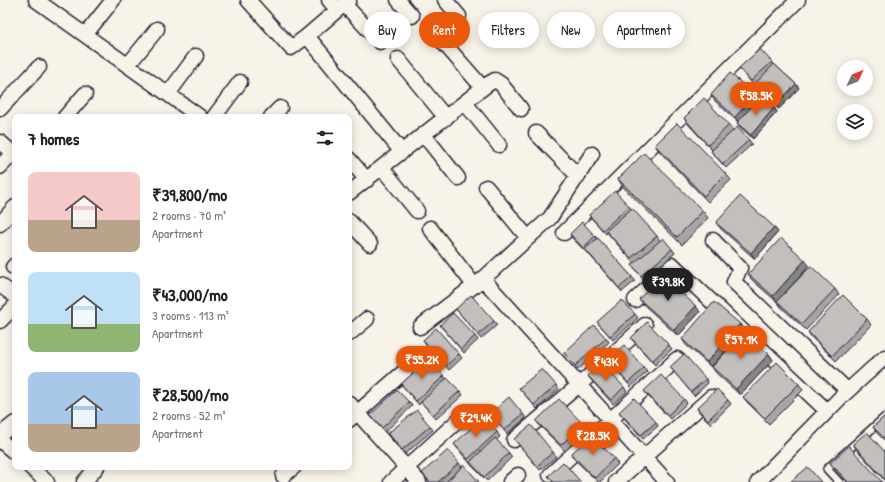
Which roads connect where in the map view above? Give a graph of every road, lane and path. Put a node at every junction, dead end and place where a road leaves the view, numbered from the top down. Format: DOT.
graph roads {
  1 [pos="113,0"];
  2 [pos="248,0"];
  3 [pos="398,0"];
  4 [pos="445,0"];
  5 [pos="798,0"];
  6 [pos="42,2"];
  7 [pos="340,3"];
  8 [pos="456,12"];
  9 [pos="412,16"];
  10 [pos="364,26"];
  11 [pos="157,29"];
  12 [pos="85,35"];
  13 [pos="307,36"];
  14 [pos="448,48"];
  15 [pos="196,56"];
  16 [pos="398,59"];
  17 [pos="128,65"];
  18 [pos="39,67"];
  19 [pos="240,82"];
  20 [pos="483,88"];
  21 [pos="85,94"];
  22 [pos="168,94"];
  23 [pos="465,103"];
  24 [pos="0,109"];
  25 [pos="521,109"];
  26 [pos="68,114"];
  27 [pos="196,114"];
  28 [pos="216,114"];
  29 [pos="446,118"];
  30 [pos="536,133"];
  31 [pos="424,135"];
  32 [pos="0,142"];
  33 [pos="499,145"];
  34 [pos="12,152"];
  35 [pos="402,152"];
  36 [pos="592,154"];
  37 [pos="12,156"];
  38 [pos="352,162"];
  39 [pos="0,167"];
  40 [pos="382,168"];
  41 [pos="578,176"];
  42 [pos="458,178"];
  43 [pos="367,180"];
  44 [pos="486,187"];
  45 [pos="352,191"];
  46 [pos="12,210"];
  47 [pos="417,211"];
  48 [pos="0,224"];
  49 [pos="352,224"];
  50 [pos="430,228"];
  51 [pos="564,233"];
  52 [pos="528,238"];
  53 [pos="713,240"];
  54 [pos="370,244"];
  55 [pos="479,282"];
  56 [pos="0,285"];
  57 [pos="12,294"];
  58 [pos="636,300"];
  59 [pos="12,309"];
  60 [pos="367,318"];
  61 [pos="0,321"];
  62 [pos="645,325"];
  63 [pos="420,327"];
  64 [pos="352,331"];
  65 [pos="885,357"];
  66 [pos="677,359"];
  67 [pos="415,362"];
  68 [pos="579,385"];
  69 [pos="848,391"];
  70 [pos="711,397"];
  71 [pos="828,411"];
  72 [pos="352,412"];
  73 [pos="462,417"];
  74 [pos="885,417"];
  75 [pos="611,420"];
  76 [pos="12,425"];
  77 [pos="0,435"];
  78 [pos="0,440"];
  79 [pos="514,440"];
  80 [pos="12,450"];
  81 [pos="644,457"];
  82 [pos="407,468"];
  83 [pos="33,470"];
  84 [pos="94,470"];
  85 [pos="290,470"];
  86 [pos="283,476"];
  87 [pos="549,476"];
  88 [pos="47,482"];
  89 [pos="84,482"];
  90 [pos="390,482"];
  91 [pos="419,482"];
  92 [pos="616,482"];
  93 [pos="667,482"];
  94 [pos="758,482"];
  95 [pos="840,482"];
  1 -- 12 [label="street"];
  2 -- 13 [label="street"];
  3 -- 9 [label="street"];
  4 -- 8 [label="street"];
  5 -- 51 [label="street"];
  6 -- 12 [label="street"];
  7 -- 10 [label="street"];
  7 -- 13 [label="street"];
  11 -- 17 [label="street"];
  12 -- 17 [label="street"];
  13 -- 35 [label="street"];
  14 -- 20 [label="street"];
  15 -- 22 [label="street"];
  16 -- 29 [label="street"];
  17 -- 22 [label="street"];
  18 -- 24 [label="street"];
  19 -- 28 [label="street"];
  20 -- 23 [label="street"];
  20 -- 25 [label="street"];
  21 -- 26 [label="street"];
  22 -- 27 [label="street"];
  23 -- 29 [label="street"];
  23 -- 33 [label="street"];
  29 -- 31 [label="street"];
  30 -- 41 [label="street"];
  31 -- 35 [label="street"];
  31 -- 42 [label="street"];
  32 -- 34 [label="street"];
  35 -- 40 [label="street"];
  36 -- 41 [label="street"];
  37 -- 39 [label="street"];
  38 -- 43 [label="street"];
  40 -- 43 [label="street"];
  40 -- 47 [label="street"];
  41 -- 52 [label="street"];
  43 -- 45 [label="street"];
  44 -- 52 [label="street"];
  46 -- 48 [label="street"];
  49 -- 54 [label="street"];
  50 -- 55 [label="street"];
  52 -- 55 [label="street"];
  53 -- 69 [label="street"];
  55 -- 63 [label="street"];
  55 -- 68 [label="street"];
  56 -- 57 [label="street"];
  58 -- 71 [label="street"];
  59 -- 61 [label="street"];
  60 -- 64 [label="street"];
  62 -- 68 [label="street"];
  65 -- 69 [label="street"];
  66 -- 75 [label="street"];
  67 -- 72 [label="street"];
  68 -- 75 [label="street"];
  68 -- 79 [label="street"];
  69 -- 71 [label="street"];
  70 -- 81 [label="street"];
  71 -- 94 [label="street"];
  72 -- 82 [label="street"];
  73 -- 82 [label="street"];
  74 -- 95 [label="lane"];
  75 -- 81 [label="street"];
  75 -- 87 [label="street"];
  76 -- 77 [label="street"];
  78 -- 80 [label="street"];
  81 -- 92 [label="street"];
  81 -- 93 [label="street"];
  82 -- 90 [label="street"];
  82 -- 91 [label="street"];
  83 -- 88 [label="street"];
  84 -- 89 [label="street"];
  85 -- 86 [label="street"];
}
